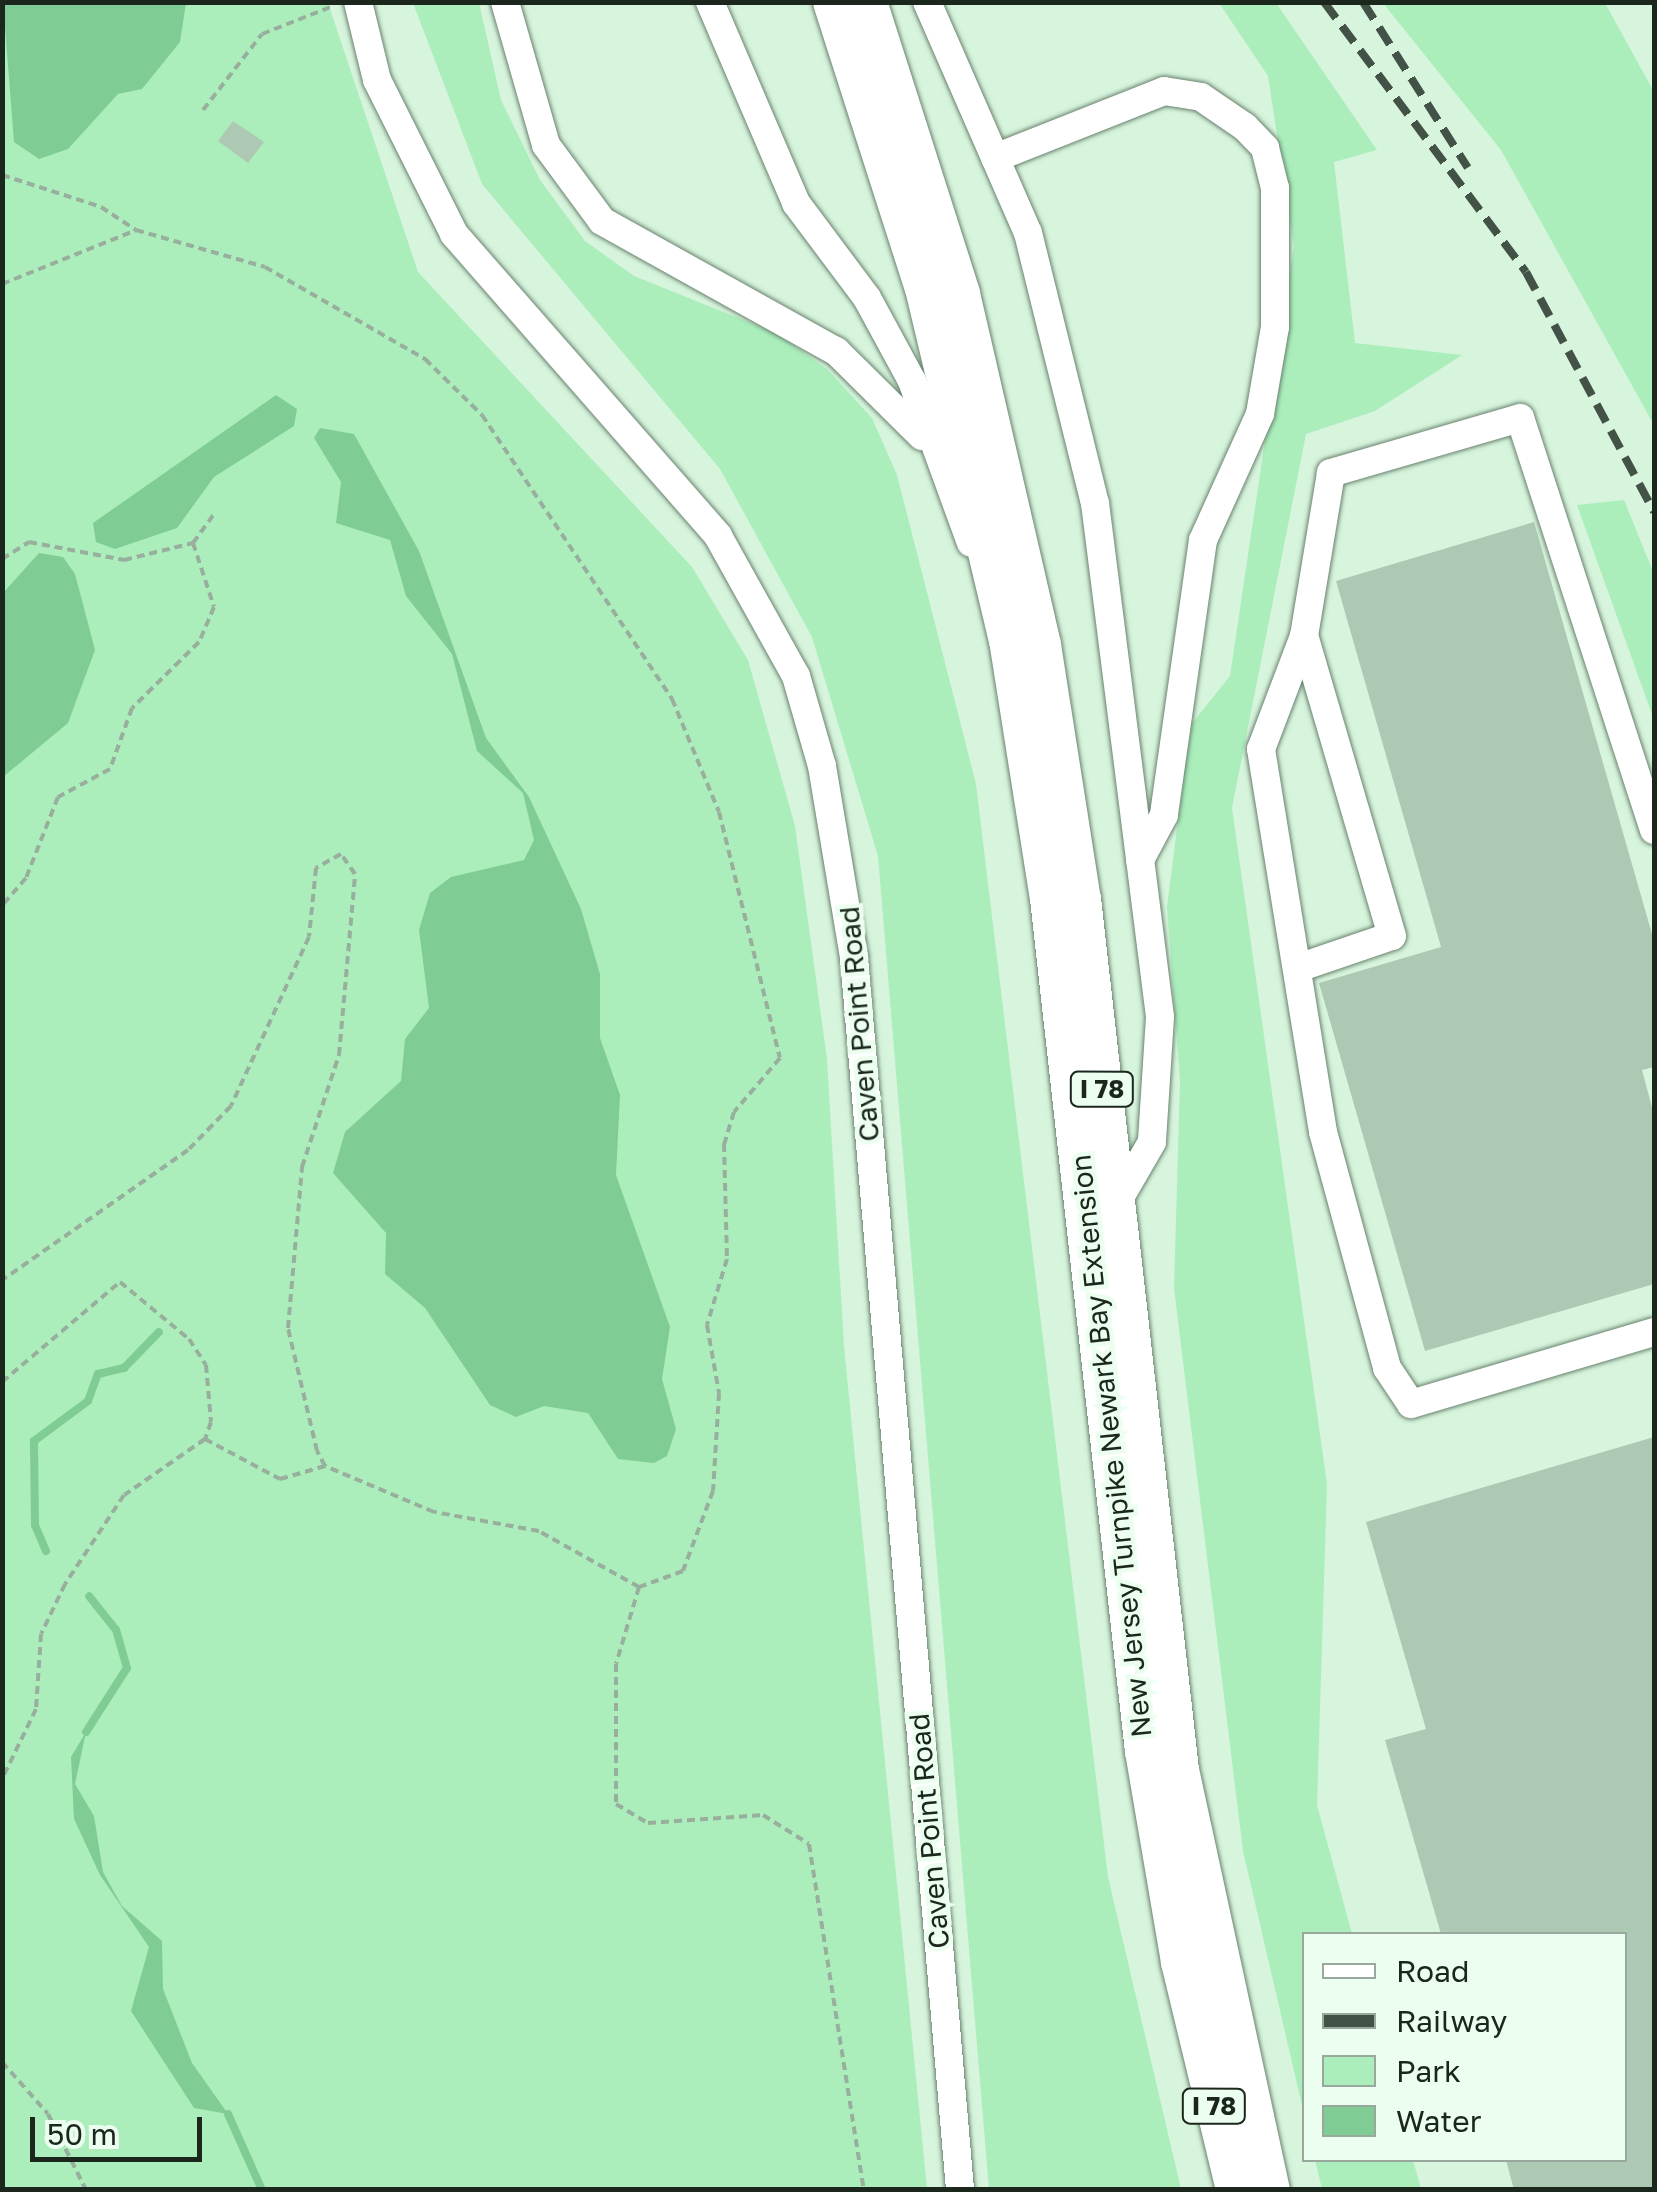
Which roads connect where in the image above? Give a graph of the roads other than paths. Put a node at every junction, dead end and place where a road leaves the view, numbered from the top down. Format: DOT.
graph roads {
  1 [pos="358,2"];
  2 [pos="505,2"];
  3 [pos="710,2"];
  4 [pos="834,2"];
  5 [pos="867,2"];
  6 [pos="927,2"];
  7 [pos="995,158"];
  8 [pos="938,459"];
  9 [pos="1304,636"];
  10 [pos="1008,640"];
  11 [pos="1654,830"];
  12 [pos="1140,860"];
  13 [pos="1298,968"];
  14 [pos="1114,1206"];
  15 [pos="1654,1332"];
  16 [pos="960,2190"];
  17 [pos="1236,2190"];
  18 [pos="1270,2190"];
  1 -- 16 [label="street, Caven Point Road"];
  2 -- 8 [label="street"];
  3 -- 8 [label="street"];
  4 -- 10 [label="highway, New Jersey Turnpike Newark Bay Extension / I 78"];
  5 -- 14 [label="highway, New Jersey Turnpike Newark Bay Extension / I 78"];
  6 -- 7 [label="street"];
  7 -- 12 [label="street"];
  7 -- 12 [label="street"];
  8 -- 10 [label="street"];
  9 -- 11 [label="street"];
  9 -- 13 [label="street"];
  9 -- 13 [label="street"];
  10 -- 17 [label="highway, New Jersey Turnpike Newark Bay Extension / I 78"];
  12 -- 14 [label="street"];
  13 -- 15 [label="street"];
  14 -- 18 [label="highway, New Jersey Turnpike Newark Bay Extension / I 78"];
}
